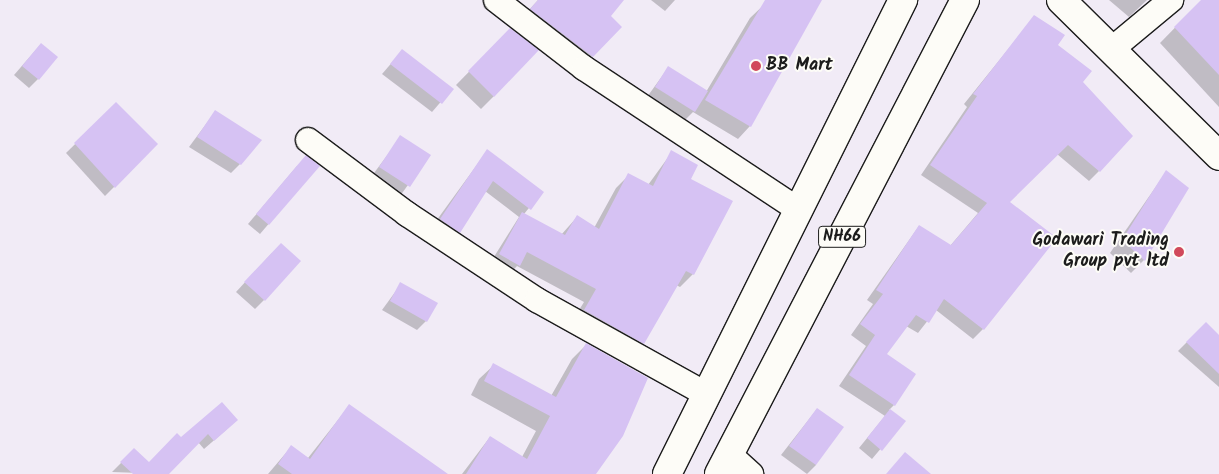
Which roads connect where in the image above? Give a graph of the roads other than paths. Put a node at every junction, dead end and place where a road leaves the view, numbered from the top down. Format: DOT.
graph roads {
  1 [pos="496,0"];
  2 [pos="903,0"];
  3 [pos="965,0"];
  4 [pos="1061,0"];
  5 [pos="1172,0"];
  6 [pos="1112,50"];
  7 [pos="308,140"];
  8 [pos="1219,156"];
  9 [pos="797,209"];
  10 [pos="706,394"];
  11 [pos="724,464"];
  12 [pos="667,474"];
  13 [pos="751,474"];
  1 -- 9 [label="street"];
  2 -- 9 [label="main road, NH66"];
  3 -- 11 [label="main road, NH66"];
  4 -- 6 [label="main road"];
  5 -- 6 [label="street"];
  6 -- 8 [label="main road"];
  7 -- 10 [label="street"];
  9 -- 10 [label="main road, NH66"];
  10 -- 12 [label="main road, NH66"];
  11 -- 13 [label="street"];
}
